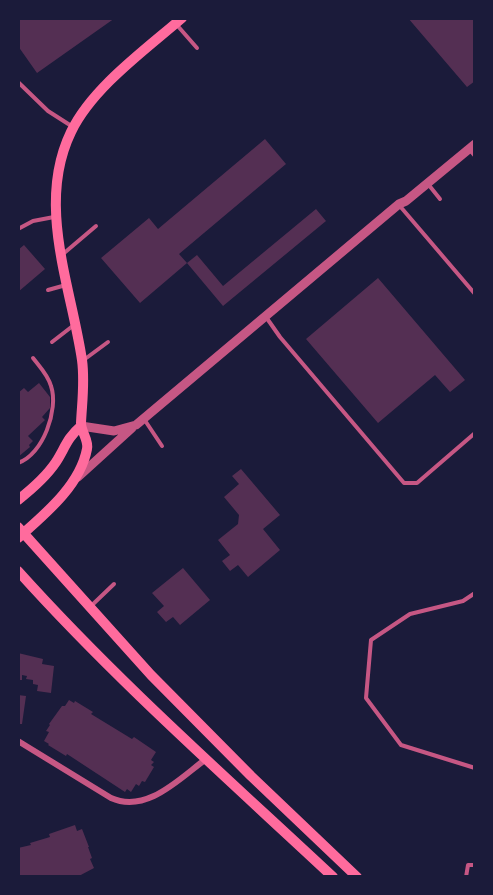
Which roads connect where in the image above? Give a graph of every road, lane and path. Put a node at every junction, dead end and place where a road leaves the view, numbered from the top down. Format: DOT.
graph roads {
  1 [pos="179,21"];
  2 [pos="197,48"];
  3 [pos="18,82"];
  4 [pos="73,127"];
  5 [pos="473,149"];
  6 [pos="427,183"];
  7 [pos="440,199"];
  8 [pos="399,204"];
  9 [pos="56,216"];
  10 [pos="96,226"];
  11 [pos="18,229"];
  12 [pos="62,255"];
  13 [pos="67,285"];
  14 [pos="48,290"];
  15 [pos="475,294"];
  16 [pos="265,316"];
  17 [pos="74,325"];
  18 [pos="52,342"];
  19 [pos="108,342"];
  20 [pos="33,358"];
  21 [pos="82,361"];
  22 [pos="140,422"];
  23 [pos="81,426"];
  24 [pos="475,433"];
  25 [pos="162,446"];
  26 [pos="18,463"];
  27 [pos="70,485"];
  28 [pos="18,500"];
  29 [pos="20,533"];
  30 [pos="18,571"];
  31 [pos="114,584"];
  32 [pos="475,593"];
  33 [pos="89,607"];
  34 [pos="18,741"];
  35 [pos="206,759"];
  36 [pos="475,768"];
  37 [pos="475,865"];
  38 [pos="333,877"];
  39 [pos="357,877"];
  40 [pos="466,877"];
  1 -- 2 [label="lane"];
  1 -- 4 [label="main road"];
  3 -- 4 [label="lane"];
  4 -- 9 [label="main road"];
  5 -- 6 [label="street"];
  6 -- 7 [label="lane"];
  6 -- 8 [label="street"];
  8 -- 15 [label="lane"];
  8 -- 16 [label="street"];
  9 -- 11 [label="lane"];
  9 -- 12 [label="main road"];
  10 -- 12 [label="lane"];
  12 -- 13 [label="main road"];
  13 -- 14 [label="lane"];
  13 -- 17 [label="main road"];
  16 -- 22 [label="street"];
  16 -- 24 [label="lane"];
  17 -- 18 [label="lane"];
  17 -- 21 [label="main road"];
  19 -- 21 [label="lane"];
  20 -- 26 [label="lane"];
  21 -- 23 [label="main road"];
  22 -- 23 [label="street"];
  22 -- 25 [label="lane"];
  22 -- 27 [label="street"];
  23 -- 27 [label="main road"];
  23 -- 28 [label="main road"];
  27 -- 29 [label="main road"];
  29 -- 33 [label="main road"];
  30 -- 35 [label="main road"];
  31 -- 33 [label="lane"];
  32 -- 36 [label="lane"];
  33 -- 39 [label="main road"];
  34 -- 35 [label="street"];
  35 -- 38 [label="main road"];
  37 -- 40 [label="lane"];
}
